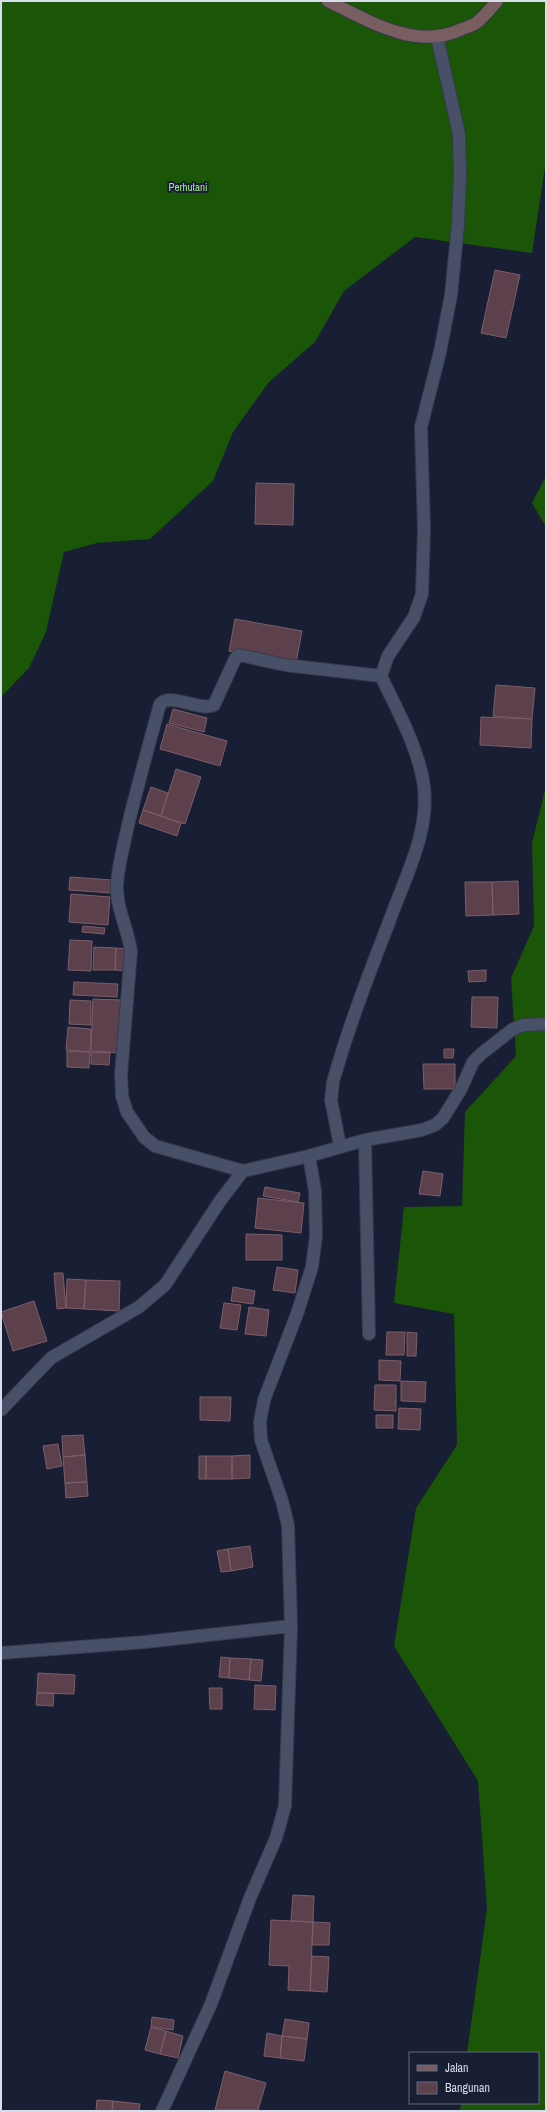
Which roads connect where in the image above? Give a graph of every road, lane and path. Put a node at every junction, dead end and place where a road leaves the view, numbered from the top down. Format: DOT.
graph roads {
  1 [pos="328,1"];
  2 [pos="497,1"];
  3 [pos="437,37"];
  4 [pos="381,676"];
  5 [pos="546,1024"];
  6 [pos="365,1140"];
  7 [pos="340,1146"];
  8 [pos="309,1156"];
  9 [pos="243,1171"];
  10 [pos="369,1334"];
  11 [pos="1,1410"];
  12 [pos="291,1626"];
  13 [pos="1,1653"];
  14 [pos="162,2111"];
  1 -- 3 [label="street"];
  2 -- 3 [label="street"];
  3 -- 4 [label="street"];
  4 -- 7 [label="street"];
  4 -- 9 [label="street"];
  5 -- 6 [label="street"];
  6 -- 7 [label="street"];
  6 -- 10 [label="street"];
  7 -- 8 [label="street"];
  8 -- 9 [label="street"];
  8 -- 12 [label="street"];
  9 -- 11 [label="street"];
  12 -- 13 [label="street"];
  12 -- 14 [label="street"];
}
